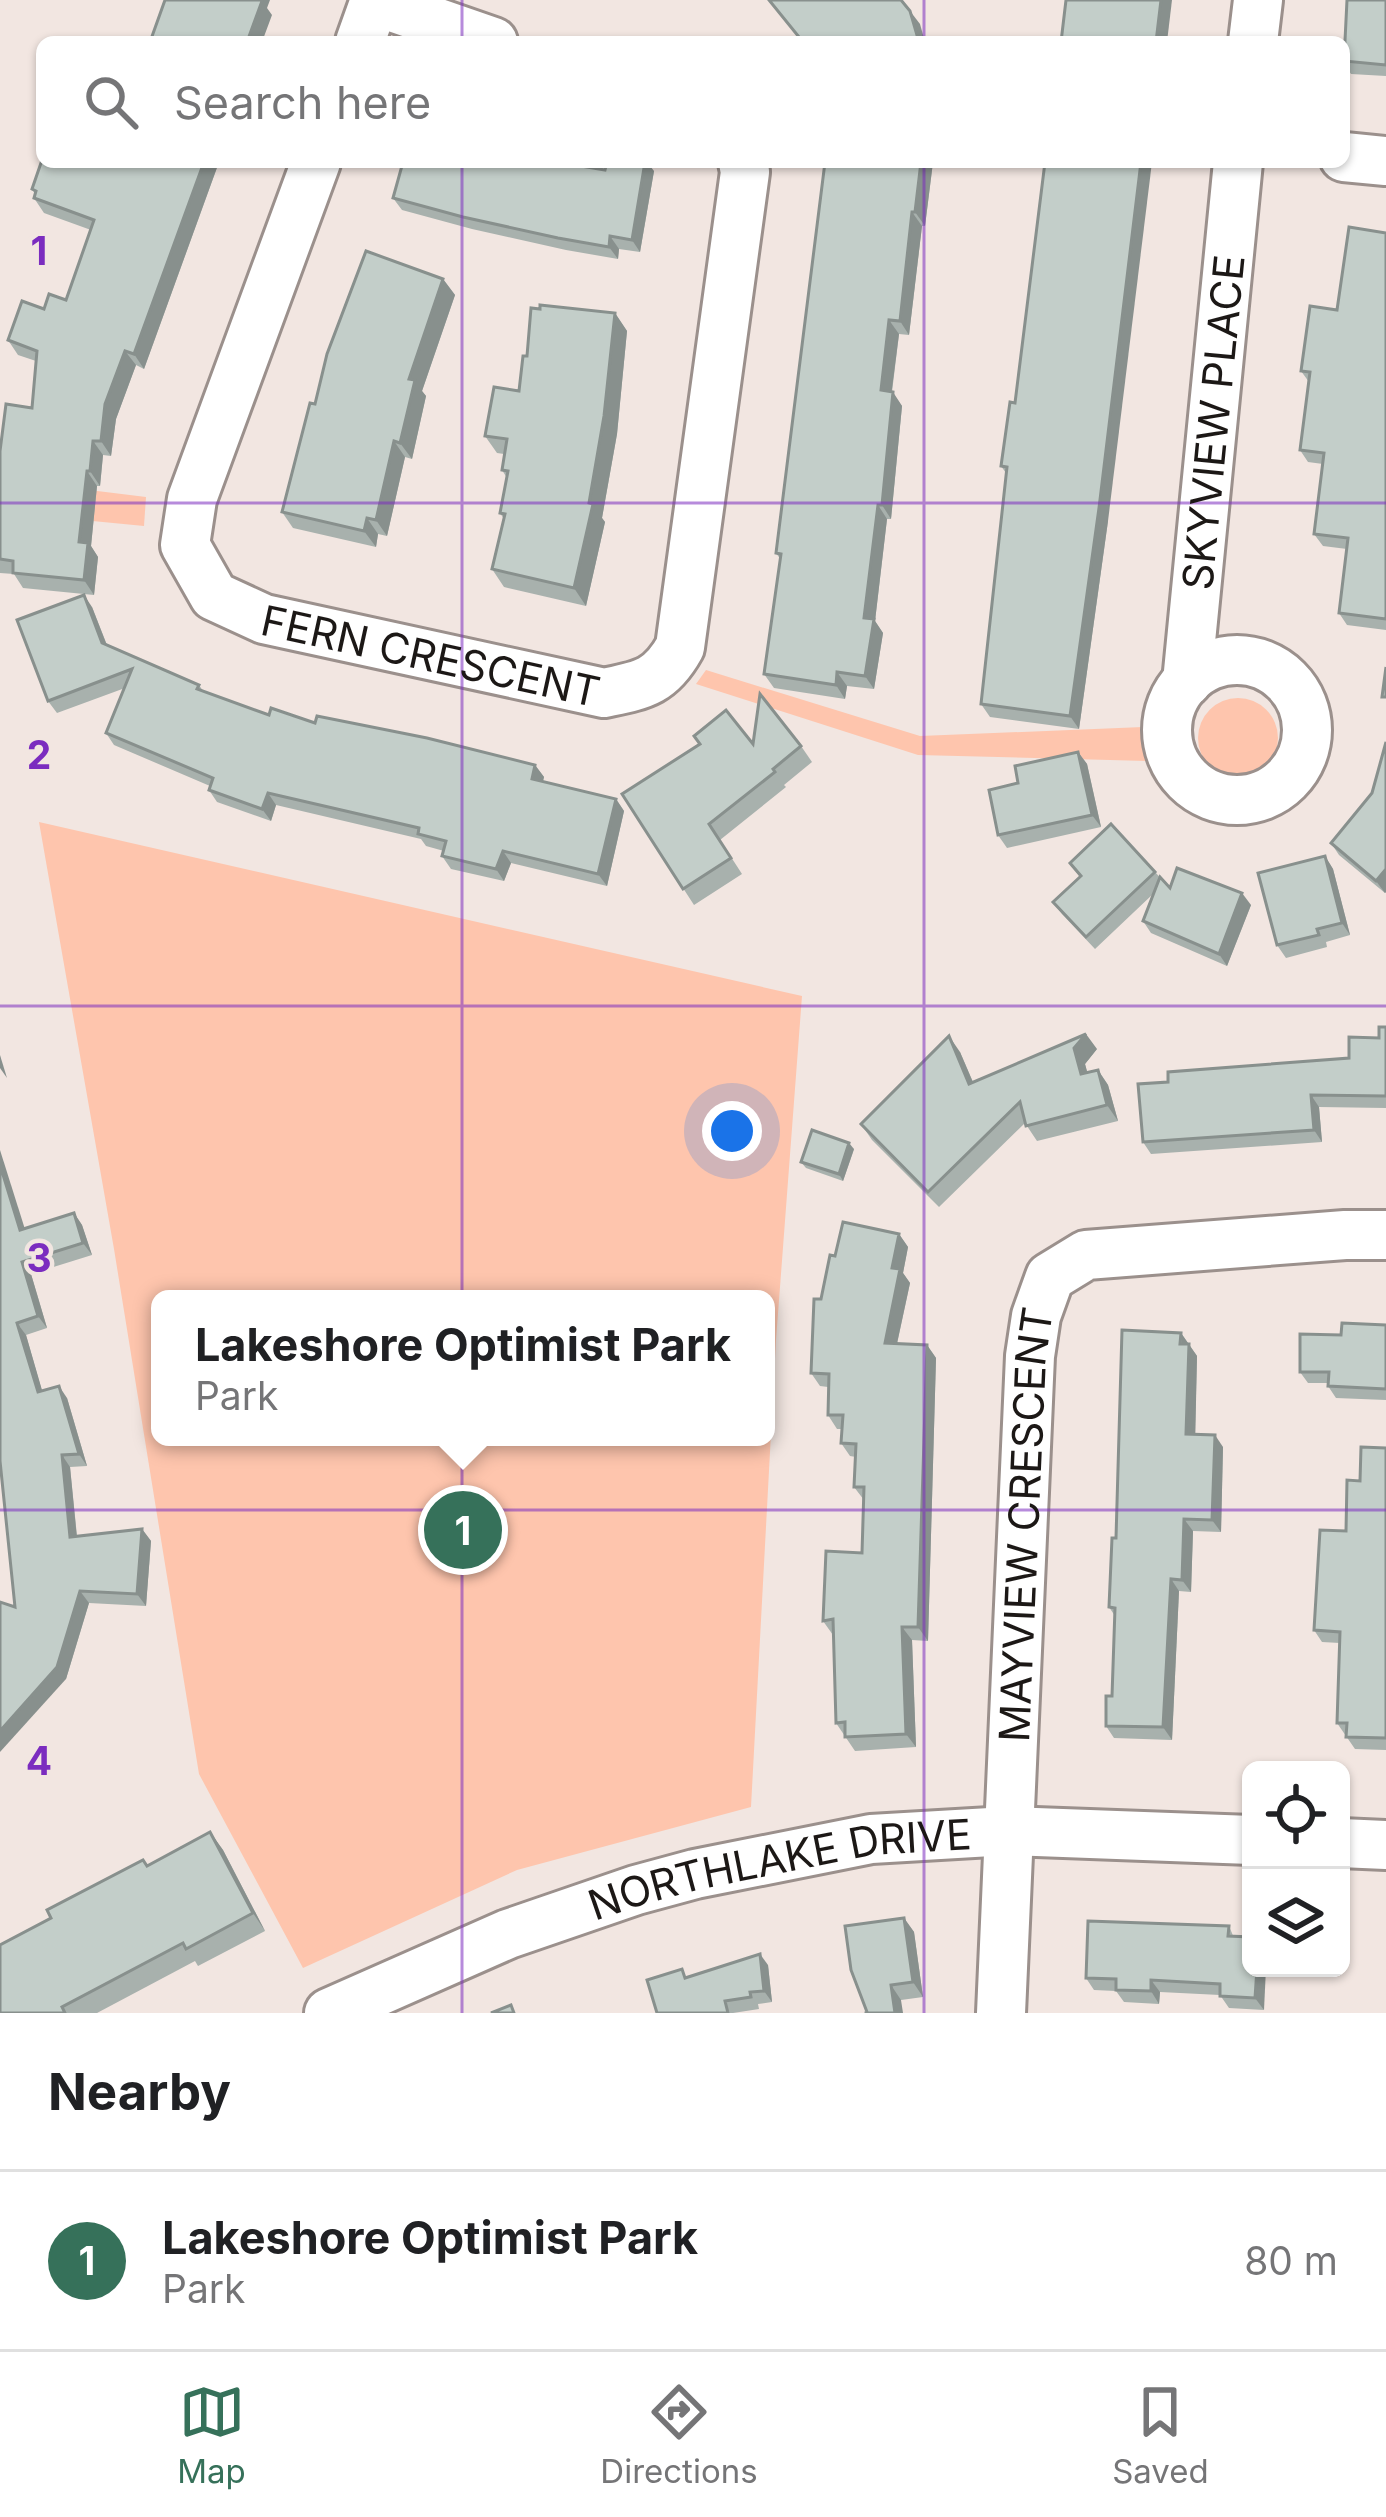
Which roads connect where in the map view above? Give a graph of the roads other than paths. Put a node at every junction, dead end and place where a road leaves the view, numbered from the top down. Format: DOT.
graph roads {
  1 [pos="375,0"];
  2 [pos="1258,0"];
  3 [pos="362,36"];
  4 [pos="476,36"];
  5 [pos="1254,36"];
  6 [pos="1350,157"];
  7 [pos="1386,160"];
  8 [pos="314,168"];
  9 [pos="744,168"];
  10 [pos="1237,168"];
  11 [pos="1186,682"];
  12 [pos="1386,1234"];
  13 [pos="1008,1831"];
  14 [pos="1242,1840"];
  15 [pos="1350,1843"];
  16 [pos="1386,1845"];
  17 [pos="340,2010"];
  18 [pos="1001,2013"];
  1 -- 3 [label="street"];
  1 -- 4 [label="street"];
  2 -- 5 [label="street"];
  6 -- 7 [label="street"];
  8 -- 9 [label="street, FERN CRESCENT"];
  10 -- 11 [label="street, SKYVIEW PLACE"];
  12 -- 13 [label="street, MAYVIEW CRESCENT"];
  13 -- 14 [label="street, NORTHLAKE DRIVE"];
  13 -- 17 [label="street, NORTHLAKE DRIVE"];
  13 -- 18 [label="street, MAYVIEW CRESCENT"];
  15 -- 16 [label="street"];
}
